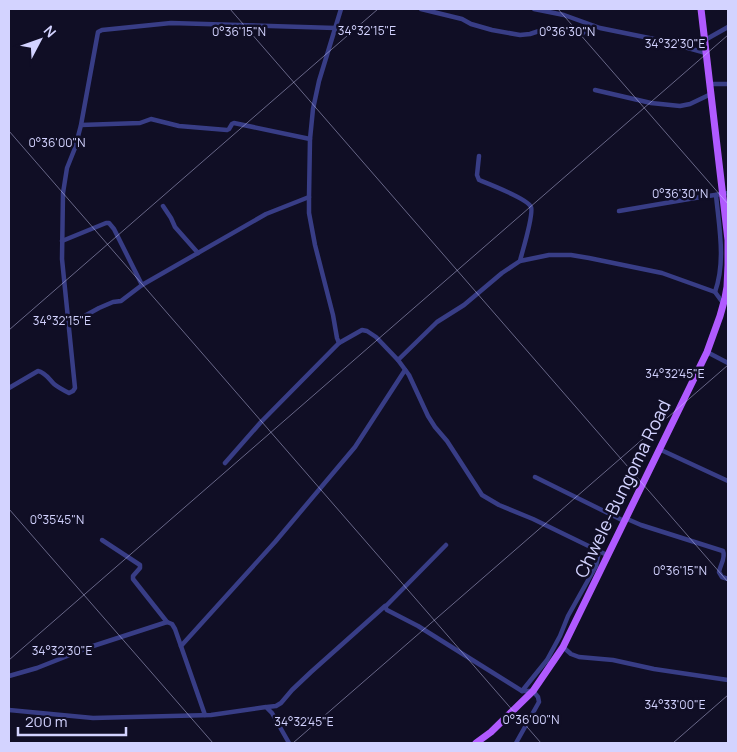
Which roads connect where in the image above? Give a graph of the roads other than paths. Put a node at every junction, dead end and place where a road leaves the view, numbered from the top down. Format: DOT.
graph roads {
  1 [pos="341,9"];
  2 [pos="421,9"];
  3 [pos="534,9"];
  4 [pos="701,9"];
  5 [pos="594,26"];
  6 [pos="728,26"];
  7 [pos="335,28"];
  8 [pos="705,40"];
  9 [pos="706,52"];
  10 [pos="710,84"];
  11 [pos="728,84"];
  12 [pos="595,90"];
  13 [pos="711,94"];
  14 [pos="80,125"];
  15 [pos="310,139"];
  16 [pos="479,156"];
  17 [pos="722,194"];
  18 [pos="309,197"];
  19 [pos="163,206"];
  20 [pos="619,211"];
  21 [pos="62,241"];
  22 [pos="198,254"];
  23 [pos="520,261"];
  24 [pos="142,285"];
  25 [pos="715,292"];
  26 [pos="726,299"];
  27 [pos="69,326"];
  28 [pos="339,344"];
  29 [pos="707,352"];
  30 [pos="398,360"];
  31 [pos="728,363"];
  32 [pos="405,370"];
  33 [pos="9,388"];
  34 [pos="660,449"];
  35 [pos="225,463"];
  36 [pos="535,477"];
  37 [pos="728,481"];
  38 [pos="625,520"];
  39 [pos="102,540"];
  40 [pos="446,545"];
  41 [pos="599,551"];
  42 [pos="607,555"];
  43 [pos="728,579"];
  44 [pos="586,590"];
  45 [pos="385,605"];
  46 [pos="167,622"];
  47 [pos="181,646"];
  48 [pos="563,647"];
  49 [pos="9,676"];
  50 [pos="728,680"];
  51 [pos="522,691"];
  52 [pos="533,691"];
  53 [pos="266,708"];
  54 [pos="9,710"];
  55 [pos="205,715"];
  56 [pos="289,743"];
  57 [pos="476,743"];
  58 [pos="516,743"];
  1 -- 7 [label="street"];
  2 -- 5 [label="street"];
  3 -- 5 [label="street"];
  4 -- 8 [label="main road, Chwele-Bungoma Road"];
  5 -- 9 [label="street"];
  6 -- 8 [label="street"];
  7 -- 14 [label="street"];
  7 -- 15 [label="street"];
  8 -- 9 [label="main road, Chwele-Bungoma Road"];
  9 -- 10 [label="main road, Chwele-Bungoma Road"];
  10 -- 11 [label="street"];
  10 -- 13 [label="main road, Chwele-Bungoma Road"];
  12 -- 13 [label="street"];
  13 -- 17 [label="main road, Chwele-Bungoma Road"];
  14 -- 15 [label="street"];
  14 -- 21 [label="street"];
  15 -- 18 [label="street"];
  16 -- 23 [label="street"];
  17 -- 20 [label="street"];
  17 -- 25 [label="street"];
  17 -- 26 [label="main road, Chwele-Bungoma Road"];
  18 -- 22 [label="street"];
  18 -- 28 [label="street"];
  19 -- 22 [label="street"];
  21 -- 24 [label="street"];
  21 -- 27 [label="street"];
  22 -- 24 [label="street"];
  23 -- 25 [label="street"];
  23 -- 30 [label="street"];
  24 -- 27 [label="street"];
  25 -- 26 [label="street"];
  26 -- 29 [label="main road, Chwele-Bungoma Road"];
  27 -- 33 [label="street"];
  28 -- 30 [label="street"];
  28 -- 35 [label="street"];
  29 -- 31 [label="street"];
  29 -- 34 [label="main road, Chwele-Bungoma Road"];
  30 -- 32 [label="street"];
  32 -- 41 [label="street"];
  32 -- 47 [label="street"];
  34 -- 37 [label="street"];
  34 -- 38 [label="main road, Chwele-Bungoma Road"];
  36 -- 38 [label="street"];
  38 -- 42 [label="main road, Chwele-Bungoma Road"];
  38 -- 43 [label="street"];
  39 -- 46 [label="street"];
  40 -- 45 [label="street"];
  41 -- 42 [label="street"];
  41 -- 44 [label="street"];
  42 -- 44 [label="main road, Chwele-Bungoma Road"];
  44 -- 48 [label="main road, Chwele-Bungoma Road"];
  44 -- 51 [label="street"];
  45 -- 51 [label="street"];
  45 -- 53 [label="street"];
  46 -- 47 [label="street"];
  46 -- 49 [label="street"];
  47 -- 55 [label="street"];
  48 -- 50 [label="street"];
  48 -- 52 [label="main road, Chwele-Bungoma Road"];
  51 -- 52 [label="street"];
  52 -- 57 [label="main road, Chwele-Bungoma Road"];
  52 -- 58 [label="street"];
  53 -- 55 [label="street"];
  53 -- 56 [label="street"];
  54 -- 55 [label="street"];
}
